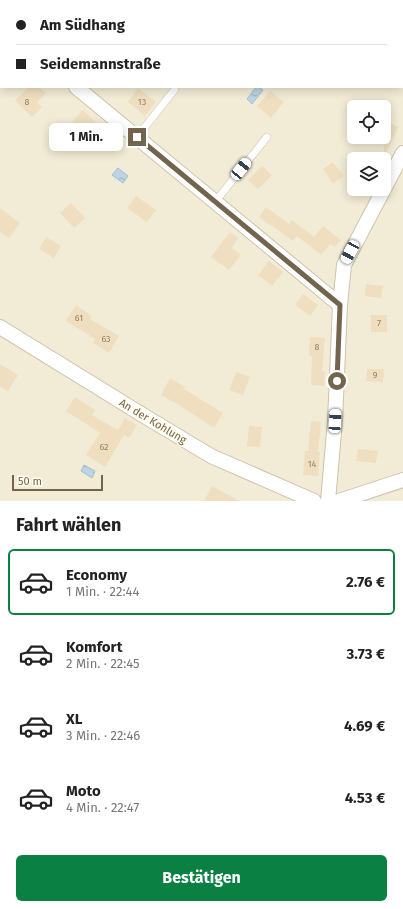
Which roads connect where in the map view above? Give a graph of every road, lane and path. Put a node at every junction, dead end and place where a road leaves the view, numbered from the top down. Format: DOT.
graph roads {
  1 [pos="77,88"];
  2 [pos="175,89"];
  3 [pos="267,136"];
  4 [pos="137,137"];
  5 [pos="403,153"];
  6 [pos="391,176"];
  7 [pos="380,196"];
  8 [pos="215,202"];
  9 [pos="340,305"];
  10 [pos="0,327"];
  11 [pos="403,480"];
  12 [pos="314,501"];
  13 [pos="328,501"];
  14 [pos="339,501"];
  1 -- 4 [label="street"];
  2 -- 4 [label="lane"];
  3 -- 8 [label="lane"];
  4 -- 8 [label="street"];
  5 -- 6 [label="street"];
  7 -- 9 [label="street"];
  8 -- 9 [label="street"];
  9 -- 13 [label="street"];
  10 -- 12 [label="street, An der Kohlung"];
  11 -- 14 [label="street"];
}
